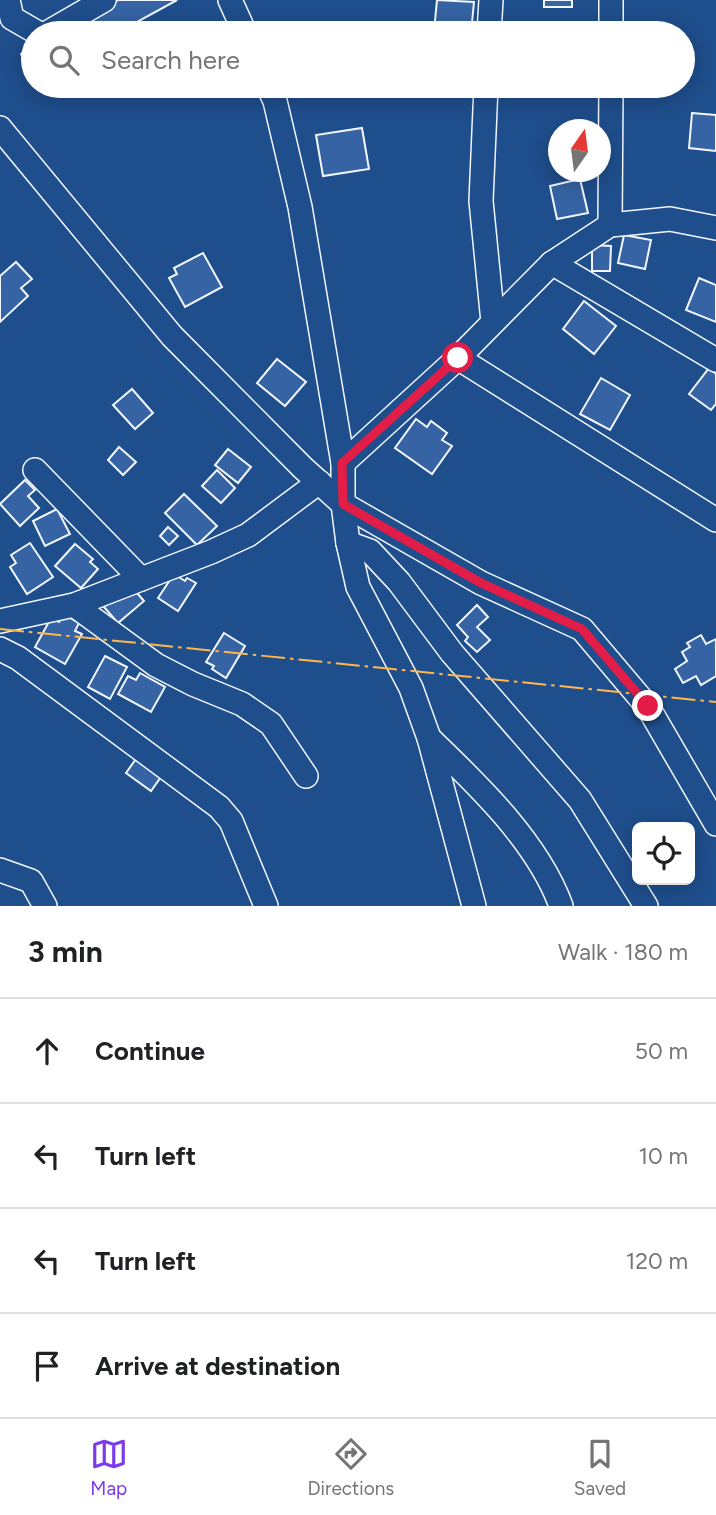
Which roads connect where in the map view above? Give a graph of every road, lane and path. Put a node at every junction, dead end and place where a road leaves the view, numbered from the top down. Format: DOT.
graph roads {
  1 [pos="8,0"];
  2 [pos="104,0"];
  3 [pos="230,0"];
  4 [pos="491,0"];
  5 [pos="611,0"];
  6 [pos="68,21"];
  7 [pos="239,21"];
  8 [pos="490,21"];
  9 [pos="611,21"];
  10 [pos="21,23"];
  11 [pos="274,98"];
  12 [pos="485,98"];
  13 [pos="611,98"];
  14 [pos="0,128"];
  15 [pos="610,225"];
  16 [pos="716,228"];
  17 [pos="552,263"];
  18 [pos="493,322"];
  19 [pos="458,358"];
  20 [pos="716,360"];
  21 [pos="342,463"];
  22 [pos="35,470"];
  23 [pos="319,482"];
  24 [pos="343,504"];
  25 [pos="716,520"];
  26 [pos="348,543"];
  27 [pos="141,579"];
  28 [pos="74,605"];
  29 [pos="0,621"];
  30 [pos="0,649"];
  31 [pos="429,738"];
  32 [pos="306,776"];
  33 [pos="716,824"];
  34 [pos="0,870"];
  35 [pos="45,906"];
  36 [pos="266,906"];
  37 [pos="474,906"];
  38 [pos="561,906"];
  39 [pos="646,906"];
  1 -- 10 [label="street"];
  2 -- 6 [label="street"];
  3 -- 7 [label="street"];
  4 -- 8 [label="street"];
  5 -- 9 [label="street"];
  11 -- 21 [label="street"];
  12 -- 18 [label="street"];
  13 -- 15 [label="street"];
  14 -- 23 [label="street"];
  15 -- 16 [label="street"];
  15 -- 17 [label="street"];
  17 -- 18 [label="street"];
  17 -- 20 [label="street"];
  18 -- 19 [label="street"];
  19 -- 21 [label="street"];
  19 -- 25 [label="street"];
  21 -- 24 [label="street"];
  22 -- 27 [label="street"];
  23 -- 24 [label="street"];
  23 -- 27 [label="street"];
  24 -- 26 [label="street"];
  24 -- 33 [label="street"];
  26 -- 31 [label="street"];
  26 -- 39 [label="street"];
  27 -- 28 [label="street"];
  28 -- 29 [label="street"];
  28 -- 32 [label="street"];
  30 -- 36 [label="street"];
  31 -- 37 [label="street"];
  31 -- 38 [label="street"];
  34 -- 35 [label="street"];
}
